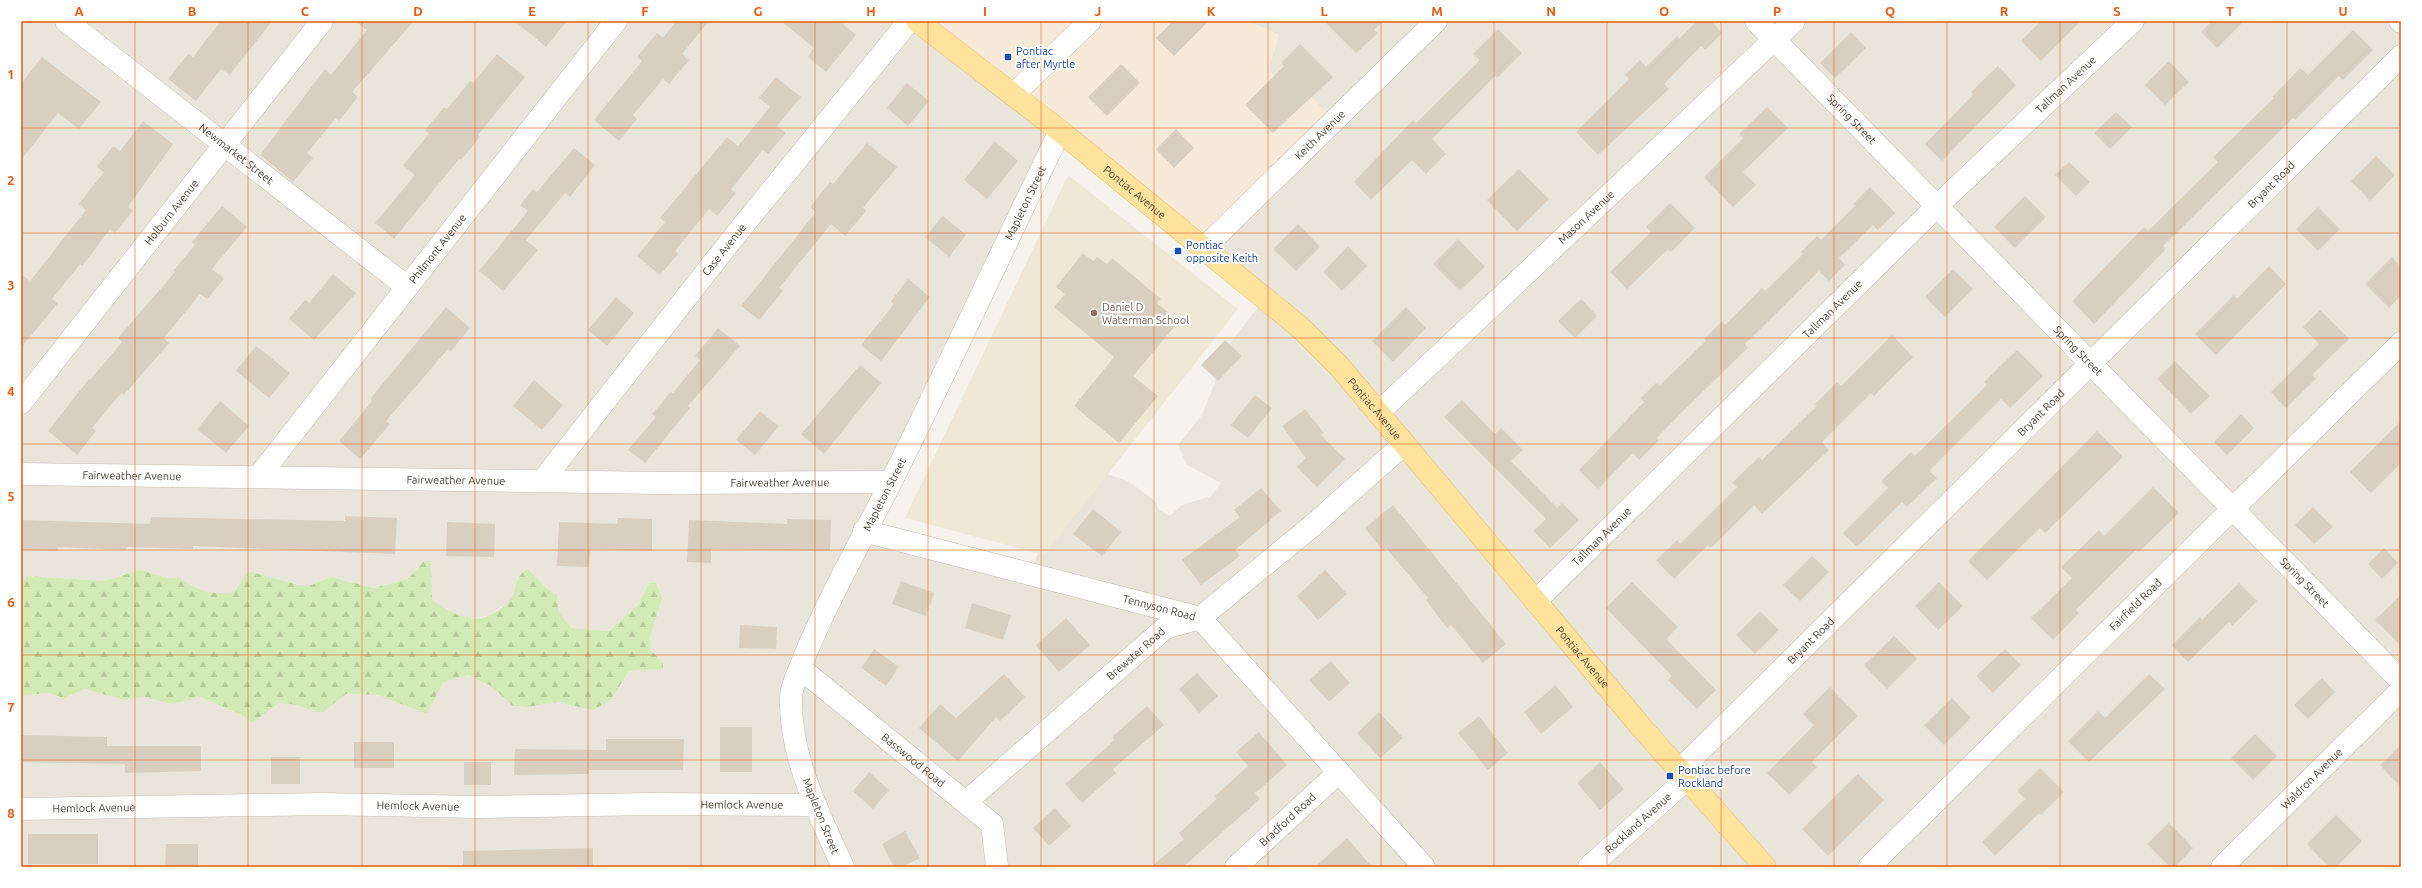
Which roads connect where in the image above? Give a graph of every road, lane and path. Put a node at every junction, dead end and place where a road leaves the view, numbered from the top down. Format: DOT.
graph roads {
  1 [pos="66,21"];
  2 [pos="322,21"];
  3 [pos="616,21"];
  4 [pos="909,21"];
  5 [pos="917,21"];
  6 [pos="1090,21"];
  7 [pos="1436,21"];
  8 [pos="1756,21"];
  9 [pos="1794,21"];
  10 [pos="2133,21"];
  11 [pos="1775,40"];
  12 [pos="2401,56"];
  13 [pos="1013,95"];
  14 [pos="1060,131"];
  15 [pos="224,145"];
  16 [pos="1936,206"];
  17 [pos="1204,248"];
  18 [pos="407,287"];
  19 [pos="2401,343"];
  20 [pos="2091,363"];
  21 [pos="21,403"];
  22 [pos="1378,413"];
  23 [pos="1404,444"];
  24 [pos="21,474"];
  25 [pos="259,476"];
  26 [pos="543,480"];
  27 [pos="890,482"];
  28 [pos="2233,509"];
  29 [pos="864,531"];
  30 [pos="1536,601"];
  31 [pos="1200,618"];
  32 [pos="800,668"];
  33 [pos="2401,681"];
  34 [pos="2401,690"];
  35 [pos="1339,772"];
  36 [pos="1684,774"];
  37 [pos="966,801"];
  38 [pos="815,805"];
  39 [pos="21,809"];
  40 [pos="843,867"];
  41 [pos="997,867"];
  42 [pos="1236,867"];
  43 [pos="1424,867"];
  44 [pos="1589,867"];
  45 [pos="1765,867"];
  46 [pos="1869,867"];
  47 [pos="2222,867"];
  1 -- 15 [label="street, Newmarket Street"];
  2 -- 15 [label="street, Holburn Avenue"];
  3 -- 18 [label="street, Philmont Avenue"];
  4 -- 26 [label="street, Case Avenue"];
  5 -- 13 [label="main road, Pontiac Avenue"];
  6 -- 13 [label="street"];
  7 -- 17 [label="street, Keith Avenue"];
  8 -- 11 [label="street, Spring Street"];
  9 -- 11 [label="street, Mason Avenue"];
  10 -- 16 [label="street, Tallman Avenue"];
  11 -- 16 [label="street, Spring Street"];
  11 -- 22 [label="street, Mason Avenue"];
  12 -- 20 [label="street, Bryant Road"];
  13 -- 14 [label="main road, Pontiac Avenue"];
  14 -- 17 [label="main road, Pontiac Avenue"];
  14 -- 27 [label="street, Mapleton Street"];
  15 -- 18 [label="street, Newmarket Street"];
  15 -- 21 [label="street, Holburn Avenue"];
  16 -- 20 [label="street, Spring Street"];
  16 -- 30 [label="street, Tallman Avenue"];
  17 -- 22 [label="main road, Pontiac Avenue"];
  18 -- 25 [label="street, Philmont Avenue"];
  19 -- 28 [label="street, Fairfield Road"];
  20 -- 28 [label="street, Spring Street"];
  20 -- 36 [label="street, Bryant Road"];
  22 -- 23 [label="main road, Pontiac Avenue"];
  23 -- 30 [label="main road, Pontiac Avenue"];
  23 -- 31 [label="street, Brewster Road"];
  24 -- 25 [label="street, Fairweather Avenue"];
  25 -- 26 [label="street, Fairweather Avenue"];
  26 -- 27 [label="street, Fairweather Avenue"];
  27 -- 29 [label="street, Mapleton Street"];
  28 -- 33 [label="street, Spring Street"];
  28 -- 46 [label="street, Fairfield Road"];
  29 -- 31 [label="street, Tennyson Road"];
  29 -- 32 [label="street, Mapleton Street"];
  30 -- 36 [label="main road, Pontiac Avenue"];
  31 -- 35 [label="street, Tennyson Road"];
  31 -- 37 [label="street, Brewster Road"];
  32 -- 37 [label="street, Basswood Road"];
  32 -- 38 [label="street, Mapleton Street"];
  34 -- 47 [label="street, Waldron Avenue"];
  35 -- 42 [label="street, Bradford Road"];
  35 -- 43 [label="street, Tennyson Road"];
  36 -- 44 [label="street, Rockland Avenue"];
  36 -- 45 [label="main road, Pontiac Avenue"];
  37 -- 41 [label="street, Basswood Road"];
  38 -- 39 [label="street, Hemlock Avenue"];
  38 -- 40 [label="street, Mapleton Street"];
}
